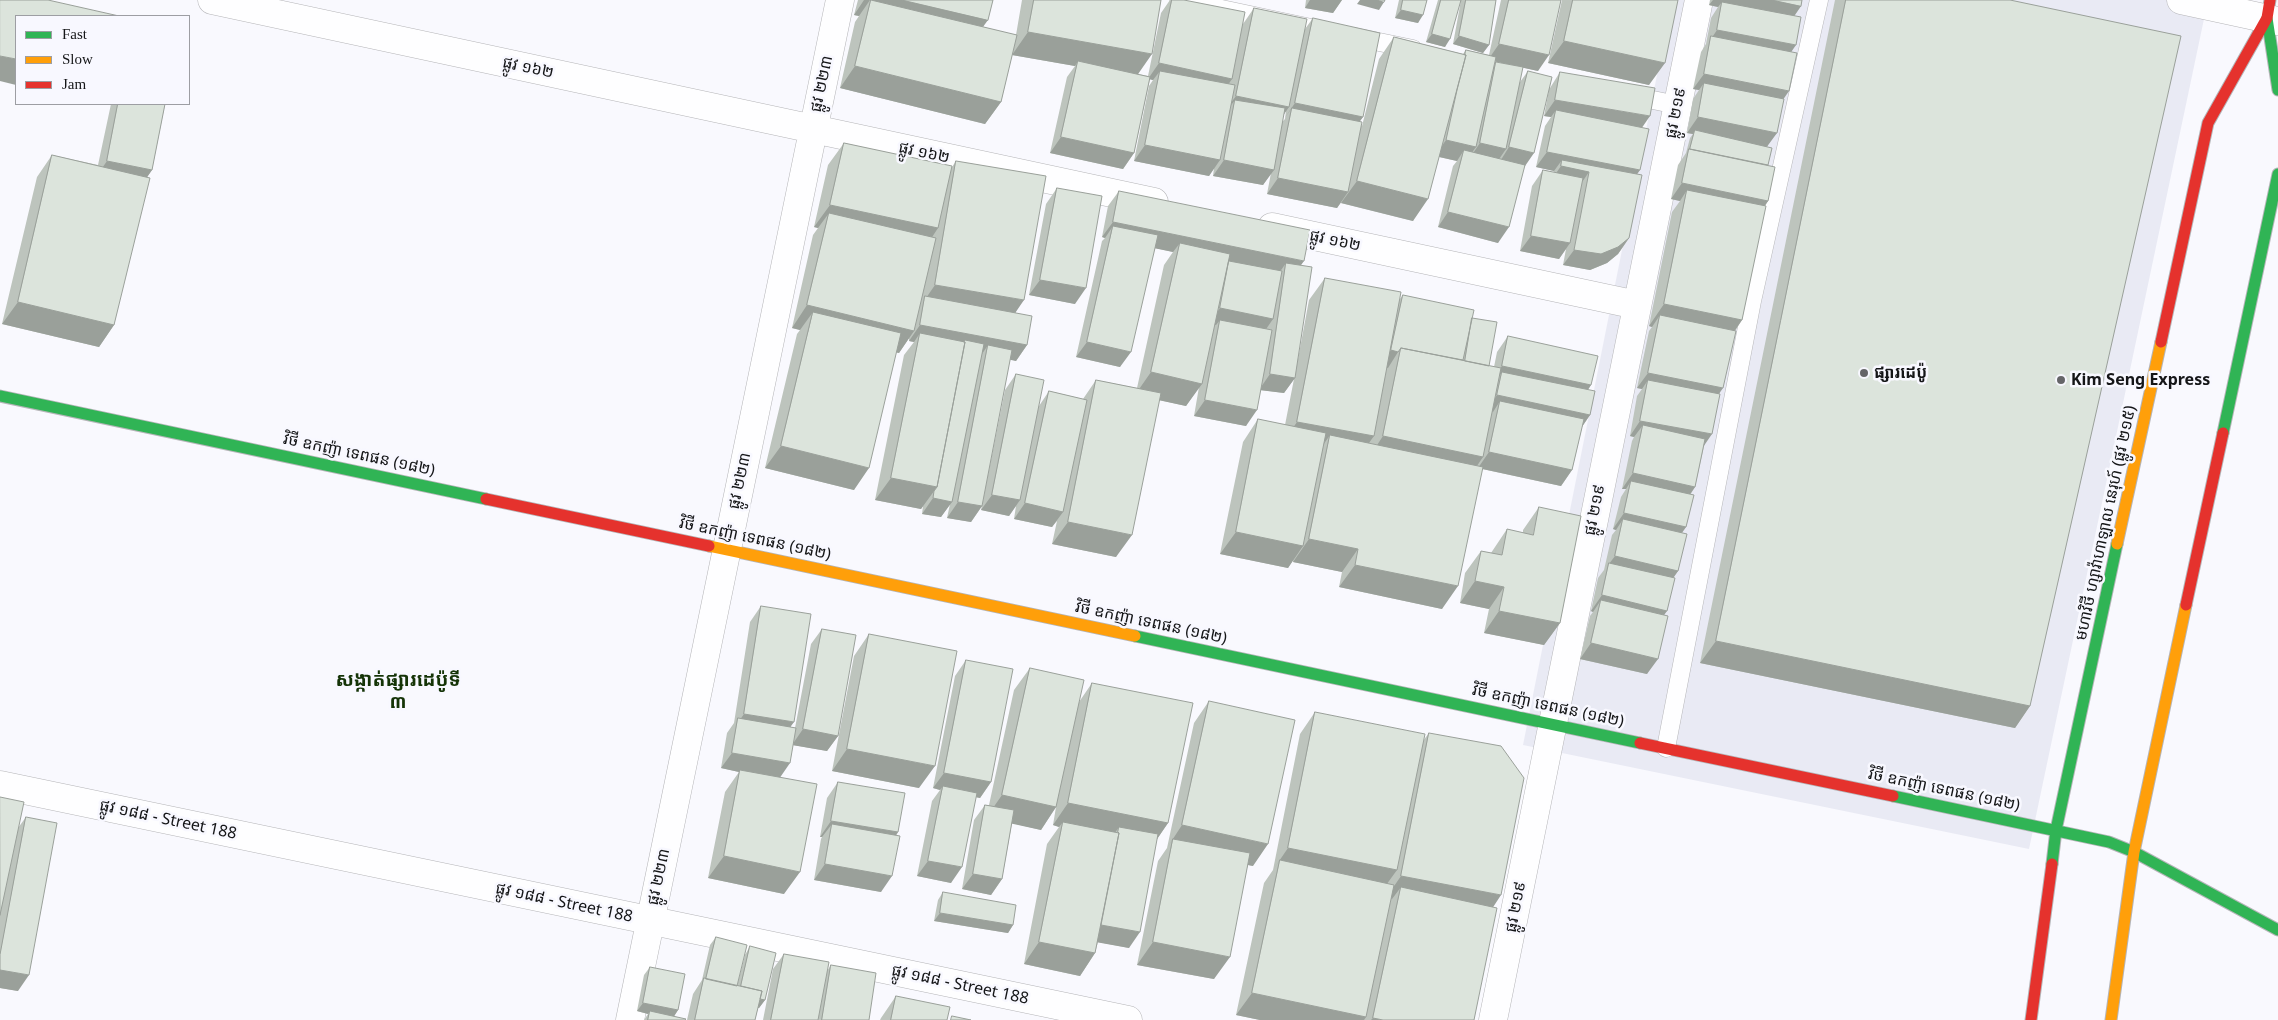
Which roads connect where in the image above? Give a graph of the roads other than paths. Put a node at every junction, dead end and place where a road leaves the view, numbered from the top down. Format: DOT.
graph roads {
  1 [pos="212,0"];
  2 [pos="840,0"];
  3 [pos="1179,0"];
  4 [pos="1699,0"];
  5 [pos="1818,0"];
  6 [pos="2181,0"];
  7 [pos="2272,13"];
  8 [pos="1433,54"];
  9 [pos="2278,90"];
  10 [pos="1609,91"];
  11 [pos="1677,105"];
  12 [pos="813,130"];
  13 [pos="2278,174"];
  14 [pos="1181,208"];
  15 [pos="1249,222"];
  16 [pos="1637,305"];
  17 [pos="0,396"];
  18 [pos="726,550"];
  19 [pos="1552,724"];
  20 [pos="1666,748"];
  21 [pos="0,785"];
  22 [pos="2056,830"];
  23 [pos="2134,852"];
  24 [pos="650,920"];
  25 [pos="2278,930"];
  26 [pos="630,1020"];
  27 [pos="1128,1020"];
  28 [pos="1493,1020"];
  29 [pos="2031,1020"];
  30 [pos="2111,1020"];
  1 -- 12 [label="street, ផ្លូវ ១៦២"];
  2 -- 12 [label="street, ផ្លូវ ២២៣"];
  3 -- 8 [label="lane"];
  4 -- 11 [label="street, ផ្លូវ ២១៩"];
  5 -- 20 [label="lane"];
  6 -- 7 [label="street"];
  7 -- 9 [label="street"];
  7 -- 22 [label="street, មហាវិថី ហ្សាវ៉ាហាឡាល នេរុហ៍ (ផ្លូវ ២១៥)"];
  10 -- 11 [label="lane"];
  11 -- 16 [label="street, ផ្លូវ ២១៩"];
  12 -- 14 [label="street, ផ្លូវ ១៦២"];
  12 -- 18 [label="street, ផ្លូវ ២២៣"];
  13 -- 23 [label="street"];
  15 -- 16 [label="street, ផ្លូវ ១៦២"];
  16 -- 19 [label="street, ផ្លូវ ២១៩"];
  17 -- 18 [label="street, វិថី ឧកញ៉ា ទេពផន (១៨២)"];
  18 -- 19 [label="street, វិថី ឧកញ៉ា ទេពផន (១៨២)"];
  18 -- 24 [label="street, ផ្លូវ ២២៣"];
  19 -- 20 [label="street, វិថី ឧកញ៉ា ទេពផន (១៨២)"];
  19 -- 28 [label="street, ផ្លូវ ២១៩"];
  20 -- 22 [label="street, វិថី ឧកញ៉ា ទេពផន (១៨២)"];
  21 -- 24 [label="street, ផ្លូវ ១៨៨ - Street 188"];
  22 -- 23 [label="street, វិថី ឧកញ៉ា ទេពផន (១៨២)"];
  22 -- 29 [label="street, មហាវិថី ហ្សាវ៉ាហាឡាល នេរុហ៍ (ផ្លូវ ២១៥)"];
  23 -- 25 [label="street, វិថី ឧកញ៉ា ទេពផន (១៨២)"];
  23 -- 30 [label="street"];
  24 -- 26 [label="street, ផ្លូវ ២២៣"];
  24 -- 27 [label="street, ផ្លូវ ១៨៨ - Street 188"];
}
